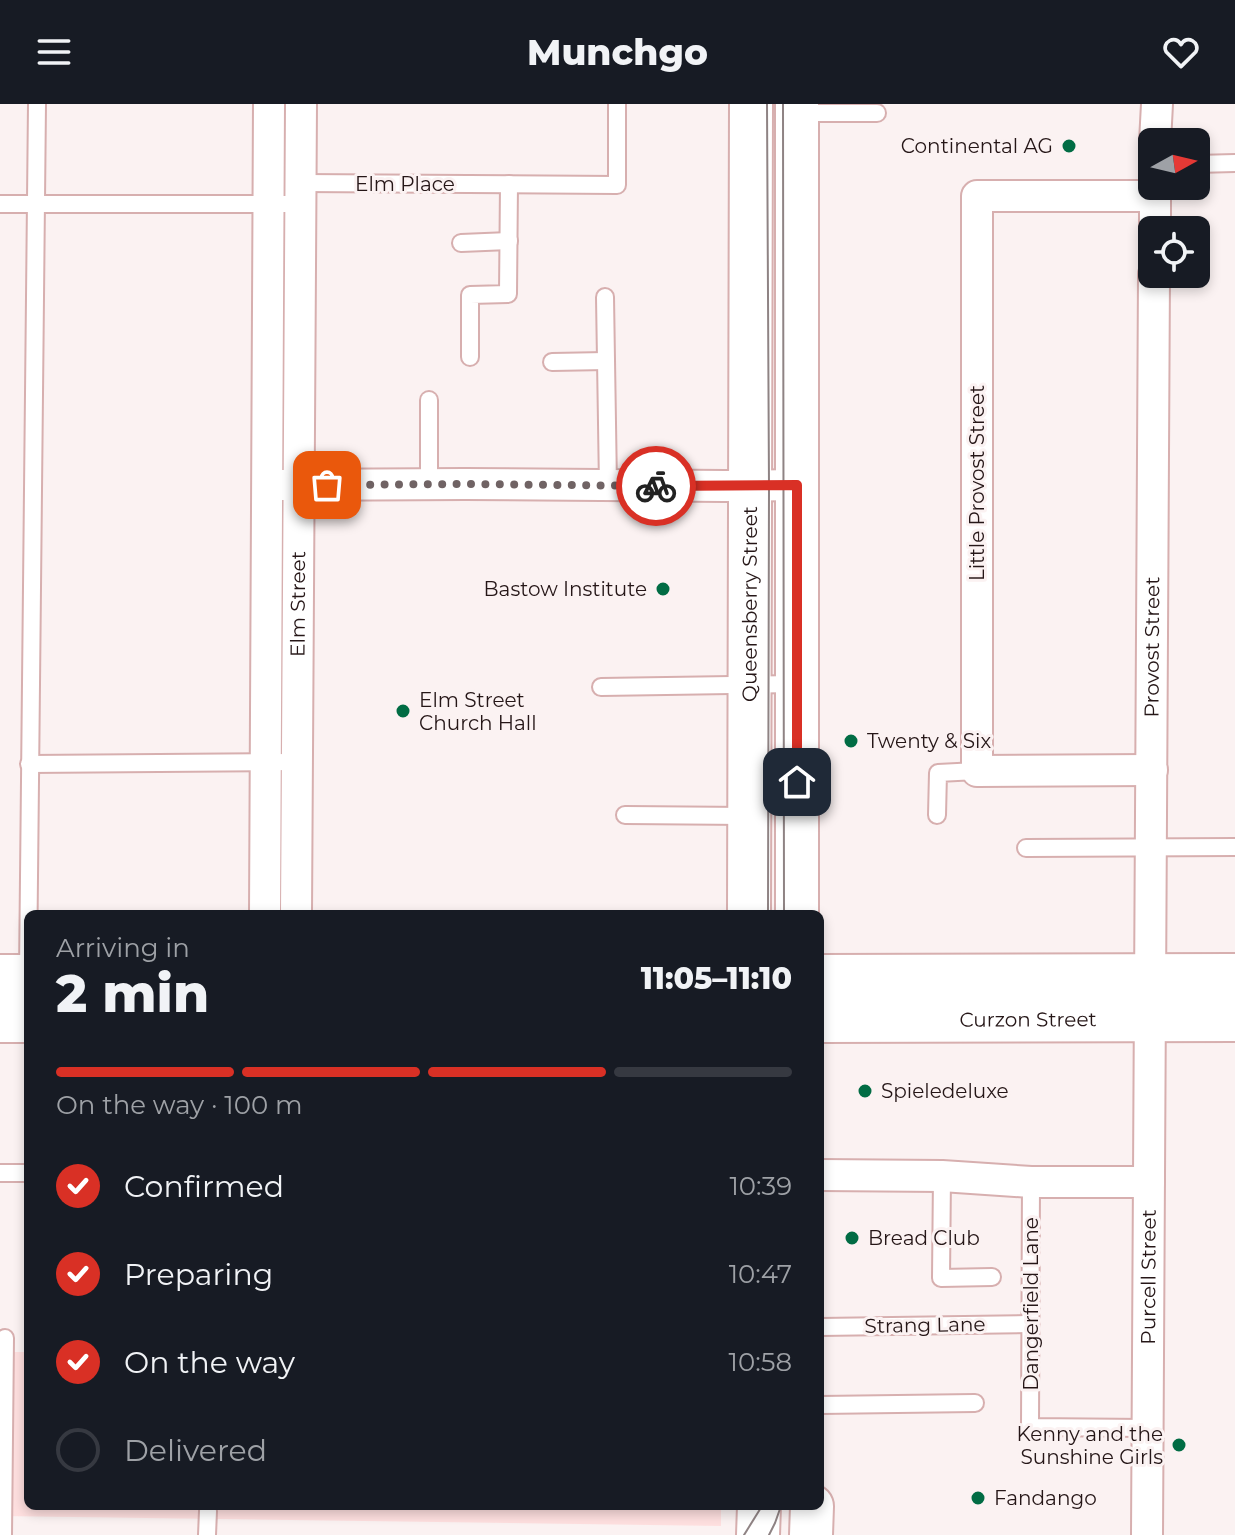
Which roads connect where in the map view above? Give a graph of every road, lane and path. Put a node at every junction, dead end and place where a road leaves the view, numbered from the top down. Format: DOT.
graph roads {
  1 [pos="37,104"];
  2 [pos="269,104"];
  3 [pos="301,104"];
  4 [pos="617,104"];
  5 [pos="751,104"];
  6 [pos="1157,104"];
  7 [pos="797,108"];
  8 [pos="877,113"];
  9 [pos="1156,128"];
  10 [pos="1235,163"];
  11 [pos="1210,164"];
  12 [pos="509,184"];
  13 [pos="1138,191"];
  14 [pos="300,193"];
  15 [pos="0,204"];
  16 [pos="35,204"];
  17 [pos="269,204"];
  18 [pos="509,241"];
  19 [pos="461,243"];
  20 [pos="1154,288"];
  21 [pos="605,297"];
  22 [pos="470,357"];
  23 [pos="606,361"];
  24 [pos="552,362"];
  25 [pos="429,400"];
  26 [pos="429,484"];
  27 [pos="267,485"];
  28 [pos="299,485"];
  29 [pos="797,485"];
  30 [pos="608,486"];
  31 [pos="750,486"];
  32 [pos="797,684"];
  33 [pos="750,685"];
  34 [pos="601,687"];
  35 [pos="266,762"];
  36 [pos="297,762"];
  37 [pos="29,764"];
  38 [pos="1152,770"];
  39 [pos="977,771"];
  40 [pos="625,815"];
  41 [pos="937,815"];
  42 [pos="749,816"];
  43 [pos="1235,847"];
  44 [pos="1026,848"];
  45 [pos="1152,848"];
  46 [pos="28,910"];
  47 [pos="265,910"];
  48 [pos="296,910"];
  49 [pos="749,910"];
  50 [pos="797,910"];
  51 [pos="1151,976"];
  52 [pos="1235,976"];
  53 [pos="0,977"];
  54 [pos="24,977"];
  55 [pos="824,977"];
  56 [pos="1000,998"];
  57 [pos="1151,1019"];
  58 [pos="1235,1019"];
  59 [pos="0,1020"];
  60 [pos="24,1020"];
  61 [pos="824,1020"];
  62 [pos="0,1173"];
  63 [pos="24,1173"];
  64 [pos="824,1175"];
  65 [pos="942,1176"];
  66 [pos="1031,1182"];
  67 [pos="1149,1182"];
  68 [pos="992,1277"];
  69 [pos="1030,1324"];
  70 [pos="824,1327"];
  71 [pos="5,1338"];
  72 [pos="975,1403"];
  73 [pos="2,1404"];
  74 [pos="824,1405"];
  75 [pos="1146,1428"];
  76 [pos="759,1510"];
  77 [pos="812,1510"];
  78 [pos="208,1511"];
  79 [pos="3,1535"];
  80 [pos="207,1535"];
  81 [pos="758,1535"];
  82 [pos="811,1535"];
  83 [pos="1147,1535"];
  1 -- 16 [label="lane"];
  2 -- 17 [label="street, Elm Street"];
  3 -- 14 [label="street, Elm Street"];
  4 -- 12 [label="lane, Elm Place"];
  5 -- 31 [label="street, Queensberry Street"];
  6 -- 9 [label="street"];
  7 -- 8 [label="lane"];
  7 -- 29 [label="street"];
  10 -- 11 [label="lane"];
  12 -- 14 [label="lane, Elm Place"];
  12 -- 18 [label="lane"];
  13 -- 39 [label="street, Little Provost Street"];
  14 -- 17 [label="lane, Elm Place"];
  14 -- 28 [label="street, Elm Street"];
  15 -- 16 [label="lane, Elm Place"];
  16 -- 17 [label="lane, Elm Place"];
  16 -- 37 [label="lane"];
  17 -- 27 [label="street, Elm Street"];
  18 -- 19 [label="lane"];
  18 -- 22 [label="lane"];
  20 -- 38 [label="street, Provost Street"];
  21 -- 23 [label="lane"];
  23 -- 24 [label="lane"];
  23 -- 30 [label="lane"];
  25 -- 26 [label="lane"];
  26 -- 28 [label="street"];
  26 -- 30 [label="street"];
  27 -- 28 [label="street"];
  27 -- 35 [label="street, Elm Street"];
  28 -- 36 [label="street, Elm Street"];
  29 -- 31 [label="street"];
  29 -- 32 [label="street"];
  30 -- 31 [label="street"];
  31 -- 33 [label="street, Queensberry Street"];
  32 -- 33 [label="lane"];
  32 -- 50 [label="street"];
  33 -- 34 [label="lane"];
  33 -- 42 [label="street, Queensberry Street"];
  35 -- 36 [label="lane"];
  35 -- 37 [label="lane"];
  35 -- 47 [label="street, Elm Street"];
  36 -- 48 [label="street, Elm Street"];
  37 -- 46 [label="lane"];
  38 -- 39 [label="street"];
  38 -- 45 [label="street, Provost Street"];
  39 -- 41 [label="lane"];
  40 -- 42 [label="lane"];
  42 -- 49 [label="street, Queensberry Street"];
  43 -- 45 [label="lane"];
  44 -- 45 [label="lane"];
  45 -- 51 [label="street, Provost Street"];
  51 -- 52 [label="highway, Curzon Street"];
  51 -- 56 [label="highway, Curzon Street"];
  51 -- 57 [label="street, Provost Street"];
  53 -- 54 [label="highway"];
  55 -- 56 [label="highway, Curzon Street"];
  56 -- 57 [label="highway, Curzon Street"];
  56 -- 61 [label="highway, Curzon Street"];
  57 -- 58 [label="highway, Curzon Street"];
  57 -- 67 [label="street, Purcell Street"];
  59 -- 60 [label="highway"];
  62 -- 63 [label="lane"];
  64 -- 65 [label="street"];
  65 -- 66 [label="street"];
  65 -- 68 [label="lane"];
  66 -- 67 [label="street"];
  66 -- 69 [label="lane, Dangerfield Lane"];
  67 -- 75 [label="street, Purcell Street"];
  69 -- 70 [label="lane, Strang Lane"];
  69 -- 75 [label="lane, Dangerfield Lane"];
  71 -- 73 [label="lane"];
  72 -- 74 [label="lane"];
  73 -- 79 [label="lane"];
  75 -- 83 [label="street, Purcell Street"];
  76 -- 81 [label="street"];
  77 -- 82 [label="street"];
  78 -- 80 [label="lane"];
}
